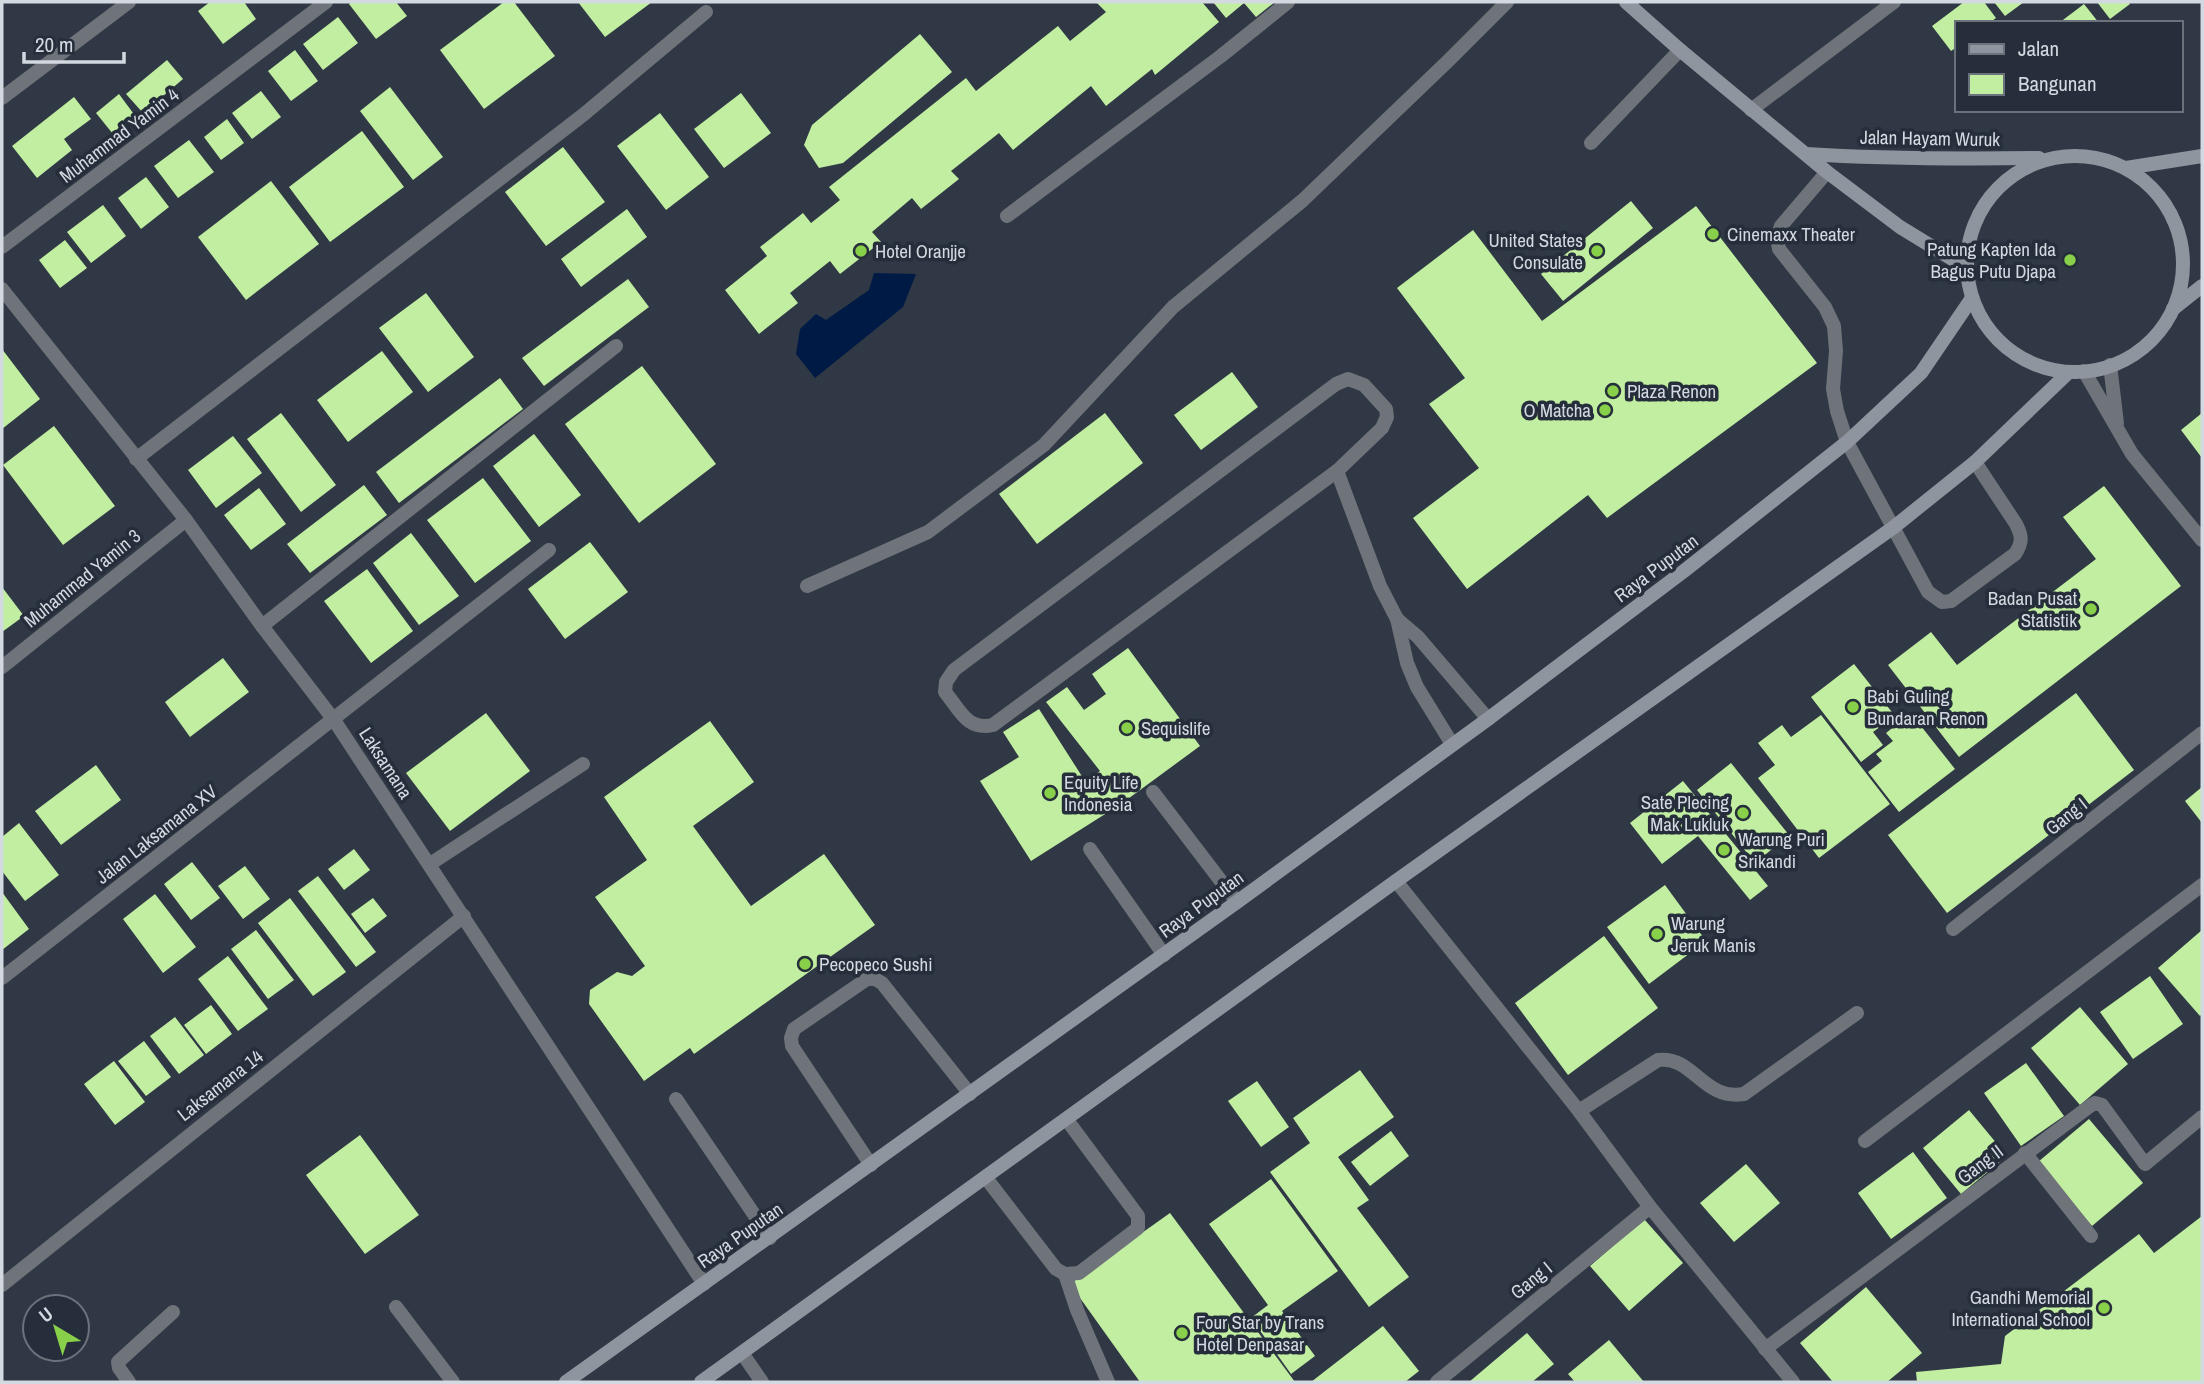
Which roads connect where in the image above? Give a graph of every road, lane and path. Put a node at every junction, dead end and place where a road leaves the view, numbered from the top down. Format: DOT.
graph roads {
  1 [pos="129,2"];
  2 [pos="326,2"];
  3 [pos="1289,2"];
  4 [pos="1507,2"];
  5 [pos="1626,2"];
  6 [pos="1894,2"];
  7 [pos="706,12"];
  8 [pos="1680,50"];
  9 [pos="2,98"];
  10 [pos="1751,110"];
  11 [pos="1591,143"];
  12 [pos="1807,154"];
  13 [pos="2202,156"];
  14 [pos="2053,158"];
  15 [pos="2126,168"];
  16 [pos="1827,172"];
  17 [pos="1007,216"];
  18 [pos="2,247"];
  19 [pos="1967,268"];
  20 [pos="2202,286"];
  21 [pos="2,289"];
  22 [pos="1972,298"];
  23 [pos="2173,309"];
  24 [pos="616,346"];
  25 [pos="2110,365"];
  26 [pos="2077,371"];
  27 [pos="2118,432"];
  28 [pos="1847,442"];
  29 [pos="136,459"];
  30 [pos="1975,461"];
  31 [pos="1337,471"];
  32 [pos="186,520"];
  33 [pos="1894,527"];
  34 [pos="2202,540"];
  35 [pos="549,550"];
  36 [pos="807,586"];
  37 [pos="1397,619"];
  38 [pos="262,626"];
  39 [pos="2,667"];
  40 [pos="1488,719"];
  41 [pos="334,720"];
  42 [pos="2202,733"];
  43 [pos="1452,744"];
  44 [pos="583,764"];
  45 [pos="1153,792"];
  46 [pos="1090,849"];
  47 [pos="429,864"];
  48 [pos="1396,881"];
  49 [pos="2202,885"];
  50 [pos="1237,902"];
  51 [pos="464,916"];
  52 [pos="1953,929"];
  53 [pos="1164,955"];
  54 [pos="2,978"];
  55 [pos="1857,1013"];
  56 [pos="970,1094"];
  57 [pos="677,1099"];
  58 [pos="1579,1111"];
  59 [pos="2202,1117"];
  60 [pos="1067,1120"];
  61 [pos="1866,1141"];
  62 [pos="2025,1153"];
  63 [pos="871,1165"];
  64 [pos="986,1178"];
  65 [pos="1650,1208"];
  66 [pos="2091,1236"];
  67 [pos="770,1238"];
  68 [pos="1065,1274"];
  69 [pos="704,1284"];
  70 [pos="2,1285"];
  71 [pos="396,1307"];
  72 [pos="173,1312"];
  73 [pos="1765,1349"];
  74 [pos="742,1353"];
  75 [pos="129,1382"];
  76 [pos="453,1382"];
  77 [pos="566,1382"];
  78 [pos="701,1382"];
  79 [pos="762,1382"];
  80 [pos="1108,1382"];
  81 [pos="1437,1382"];
  82 [pos="1793,1382"];
  1 -- 9 [label="street"];
  2 -- 18 [label="street, Muhammad Yamin 4"];
  3 -- 17 [label="street"];
  4 -- 36 [label="street"];
  5 -- 8 [label="main road"];
  6 -- 10 [label="street"];
  7 -- 29 [label="street"];
  8 -- 10 [label="main road"];
  8 -- 11 [label="street"];
  10 -- 12 [label="main road"];
  12 -- 14 [label="main road, Jalan Hayam Wuruk"];
  12 -- 16 [label="main road"];
  13 -- 15 [label="main road"];
  14 -- 15 [label="main road"];
  14 -- 19 [label="main road"];
  15 -- 23 [label="main road"];
  16 -- 19 [label="main road"];
  16 -- 28 [label="street"];
  19 -- 22 [label="main road"];
  20 -- 23 [label="main road"];
  21 -- 29 [label="street, Laksamana"];
  22 -- 26 [label="main road"];
  22 -- 28 [label="main road, Raya Puputan"];
  23 -- 25 [label="main road"];
  24 -- 38 [label="street"];
  25 -- 26 [label="main road"];
  25 -- 27 [label="street"];
  26 -- 27 [label="street"];
  26 -- 30 [label="main road"];
  27 -- 34 [label="street"];
  28 -- 33 [label="street"];
  28 -- 40 [label="main road, Raya Puputan"];
  29 -- 32 [label="street, Laksamana"];
  30 -- 33 [label="main road"];
  30 -- 33 [label="street"];
  31 -- 31 [label="street"];
  31 -- 37 [label="street"];
  32 -- 38 [label="street, Laksamana"];
  32 -- 39 [label="street, Muhammad Yamin 3"];
  33 -- 48 [label="main road"];
  35 -- 41 [label="street, Jalan Laksamana XV"];
  37 -- 40 [label="street"];
  37 -- 43 [label="street"];
  38 -- 41 [label="street, Laksamana"];
  40 -- 43 [label="main road, Raya Puputan"];
  41 -- 47 [label="street, Laksamana"];
  41 -- 54 [label="street, Jalan Laksamana XV"];
  42 -- 52 [label="street, Gang I"];
  43 -- 50 [label="main road, Raya Puputan"];
  44 -- 47 [label="street"];
  45 -- 50 [label="street"];
  46 -- 53 [label="street"];
  47 -- 51 [label="street, Laksamana"];
  48 -- 58 [label="street"];
  48 -- 60 [label="main road"];
  49 -- 61 [label="street"];
  50 -- 53 [label="main road, Raya Puputan"];
  51 -- 69 [label="street, Laksamana"];
  51 -- 70 [label="street, Laksamana 14"];
  53 -- 56 [label="main road, Raya Puputan"];
  55 -- 58 [label="street"];
  56 -- 63 [label="main road, Raya Puputan"];
  56 -- 63 [label="street"];
  57 -- 67 [label="street"];
  58 -- 65 [label="street"];
  59 -- 62 [label="street, Gang II"];
  60 -- 64 [label="main road"];
  60 -- 68 [label="street"];
  62 -- 66 [label="street"];
  62 -- 73 [label="street, Gang II"];
  63 -- 67 [label="main road, Raya Puputan"];
  64 -- 68 [label="street"];
  64 -- 74 [label="main road"];
  65 -- 73 [label="street"];
  65 -- 81 [label="street, Gang I"];
  67 -- 69 [label="main road, Raya Puputan"];
  68 -- 80 [label="street"];
  69 -- 77 [label="main road, Raya Puputan"];
  71 -- 76 [label="street"];
  72 -- 75 [label="street"];
  73 -- 82 [label="street"];
  74 -- 78 [label="main road"];
  74 -- 79 [label="street"];
}
